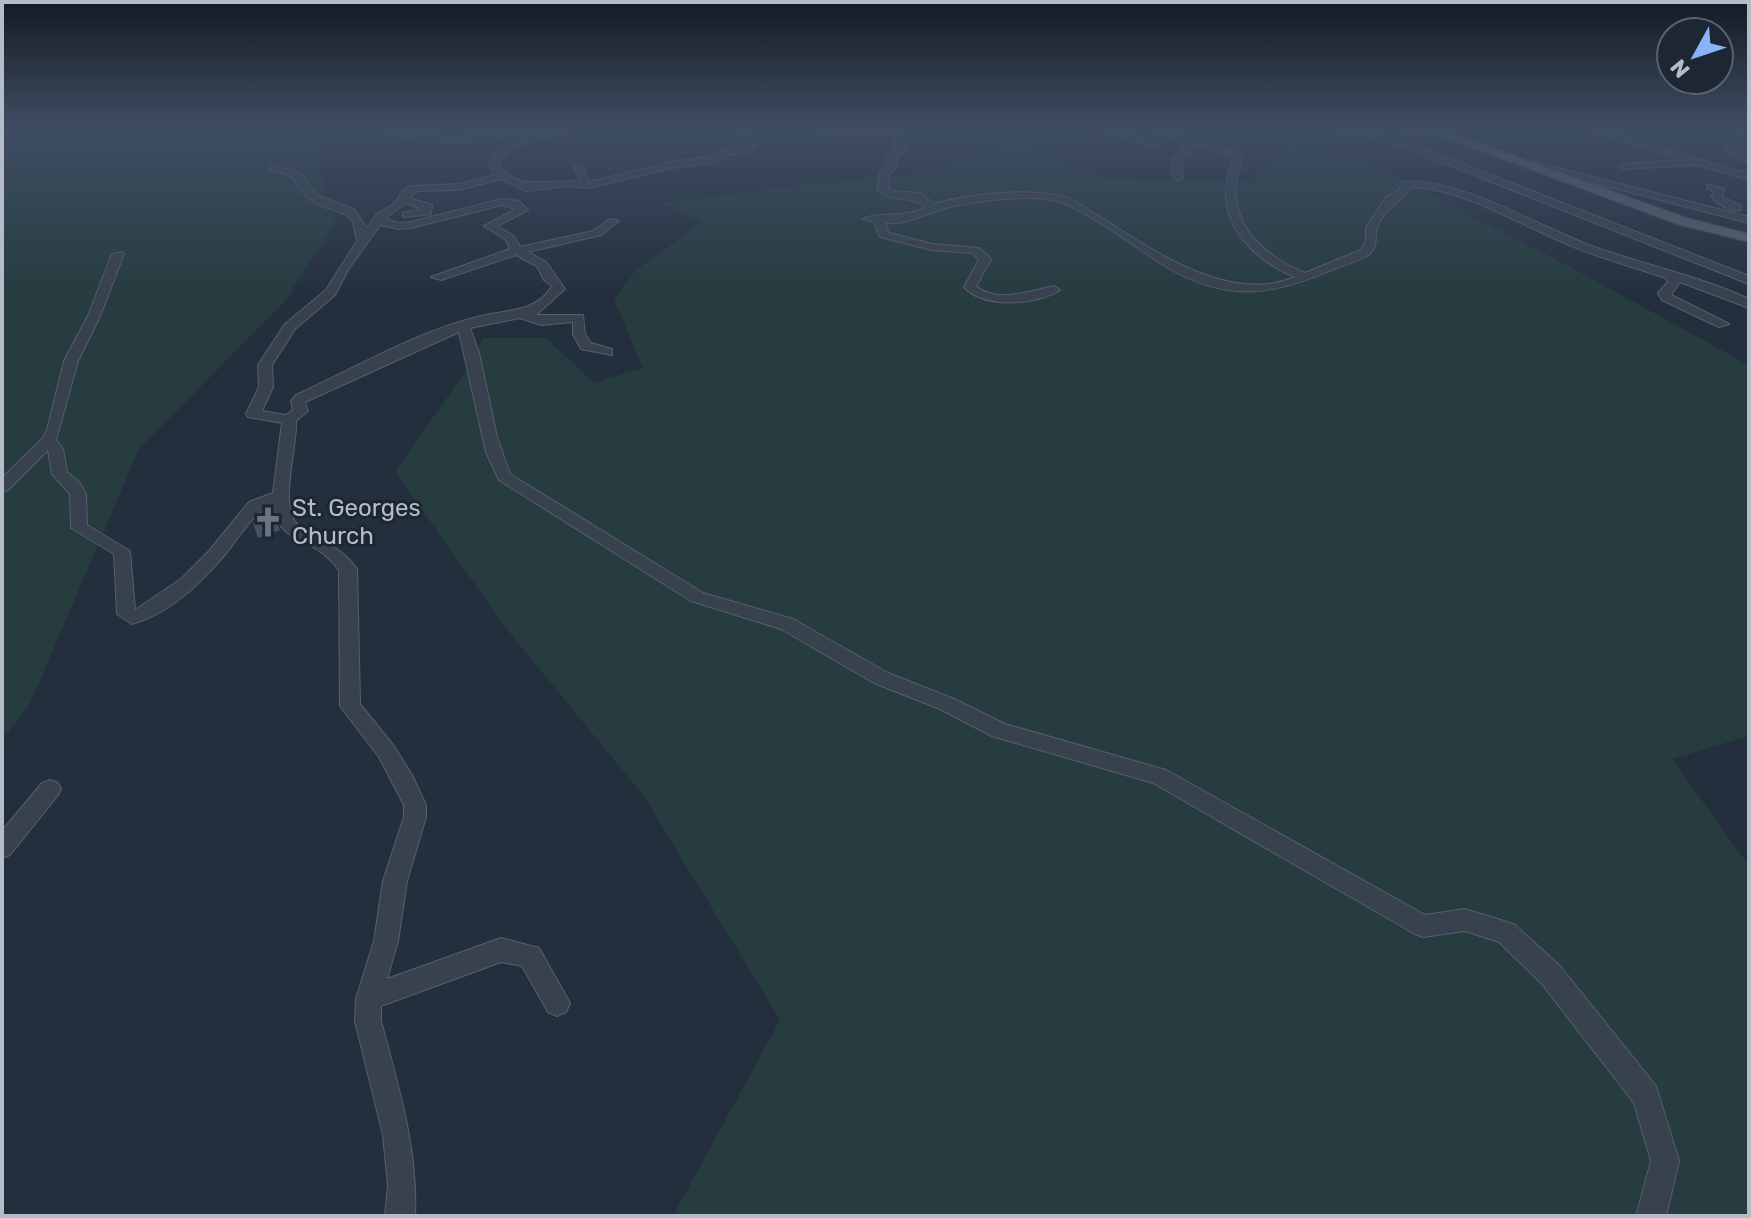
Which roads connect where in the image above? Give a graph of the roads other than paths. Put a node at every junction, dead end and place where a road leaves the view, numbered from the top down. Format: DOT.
graph roads {
  1 [pos="307,184"];
  2 [pos="470,184"];
  3 [pos="518,184"];
  4 [pos="560,184"];
  5 [pos="883,184"];
  6 [pos="1234,184"];
  7 [pos="1410,184"];
  8 [pos="1418,184"];
  9 [pos="1504,184"];
  10 [pos="1548,184"];
  11 [pos="1578,184"];
  12 [pos="1607,184"];
  13 [pos="1711,186"];
  14 [pos="405,200"];
  15 [pos="1515,203"];
  16 [pos="460,207"];
  17 [pos="476,208"];
  18 [pos="932,208"];
  19 [pos="1572,211"];
  20 [pos="400,216"];
  21 [pos="1746,219"];
  22 [pos="376,221"];
  23 [pos="614,221"];
  24 [pos="1610,227"];
  25 [pos="1749,238"];
  26 [pos="363,244"];
  27 [pos="517,251"];
  28 [pos="118,254"];
  29 [pos="1671,275"];
  30 [pos="437,277"];
  31 [pos="1305,277"];
  32 [pos="1749,280"];
  33 [pos="1716,289"];
  34 [pos="1054,290"];
  35 [pos="1749,304"];
  36 [pos="520,313"];
  37 [pos="1723,324"];
  38 [pos="463,327"];
  39 [pos="597,352"];
  40 [pos="289,420"];
  41 [pos="49,440"];
  42 [pos="2,487"];
  43 [pos="280,496"];
  44 [pos="50,789"];
  45 [pos="2,848"];
  46 [pos="369,999"];
  47 [pos="557,1003"];
  48 [pos="400,1216"];
  49 [pos="1651,1216"];
  1 -- 26 [label="street"];
  2 -- 14 [label="street"];
  3 -- 4 [label="street"];
  5 -- 18 [label="street"];
  6 -- 31 [label="street"];
  7 -- 31 [label="street"];
  8 -- 29 [label="street"];
  9 -- 19 [label="street"];
  10 -- 19 [label="street"];
  11 -- 25 [label="main road"];
  12 -- 21 [label="street"];
  13 -- 21 [label="street"];
  14 -- 20 [label="street"];
  14 -- 22 [label="street"];
  15 -- 19 [label="street"];
  16 -- 17 [label="street"];
  17 -- 22 [label="street"];
  17 -- 27 [label="street"];
  18 -- 31 [label="street"];
  18 -- 34 [label="street"];
  19 -- 24 [label="street"];
  22 -- 26 [label="street"];
  23 -- 27 [label="street"];
  24 -- 32 [label="street"];
  24 -- 33 [label="street"];
  26 -- 40 [label="street"];
  27 -- 30 [label="street"];
  27 -- 36 [label="street"];
  28 -- 41 [label="street"];
  29 -- 33 [label="street"];
  29 -- 37 [label="street"];
  33 -- 35 [label="street"];
  36 -- 38 [label="street"];
  36 -- 39 [label="street"];
  38 -- 40 [label="street"];
  38 -- 49 [label="street"];
  40 -- 43 [label="street"];
  41 -- 42 [label="street"];
  41 -- 43 [label="street"];
  43 -- 46 [label="street"];
  44 -- 45 [label="street"];
  46 -- 47 [label="street"];
  46 -- 48 [label="street"];
}
